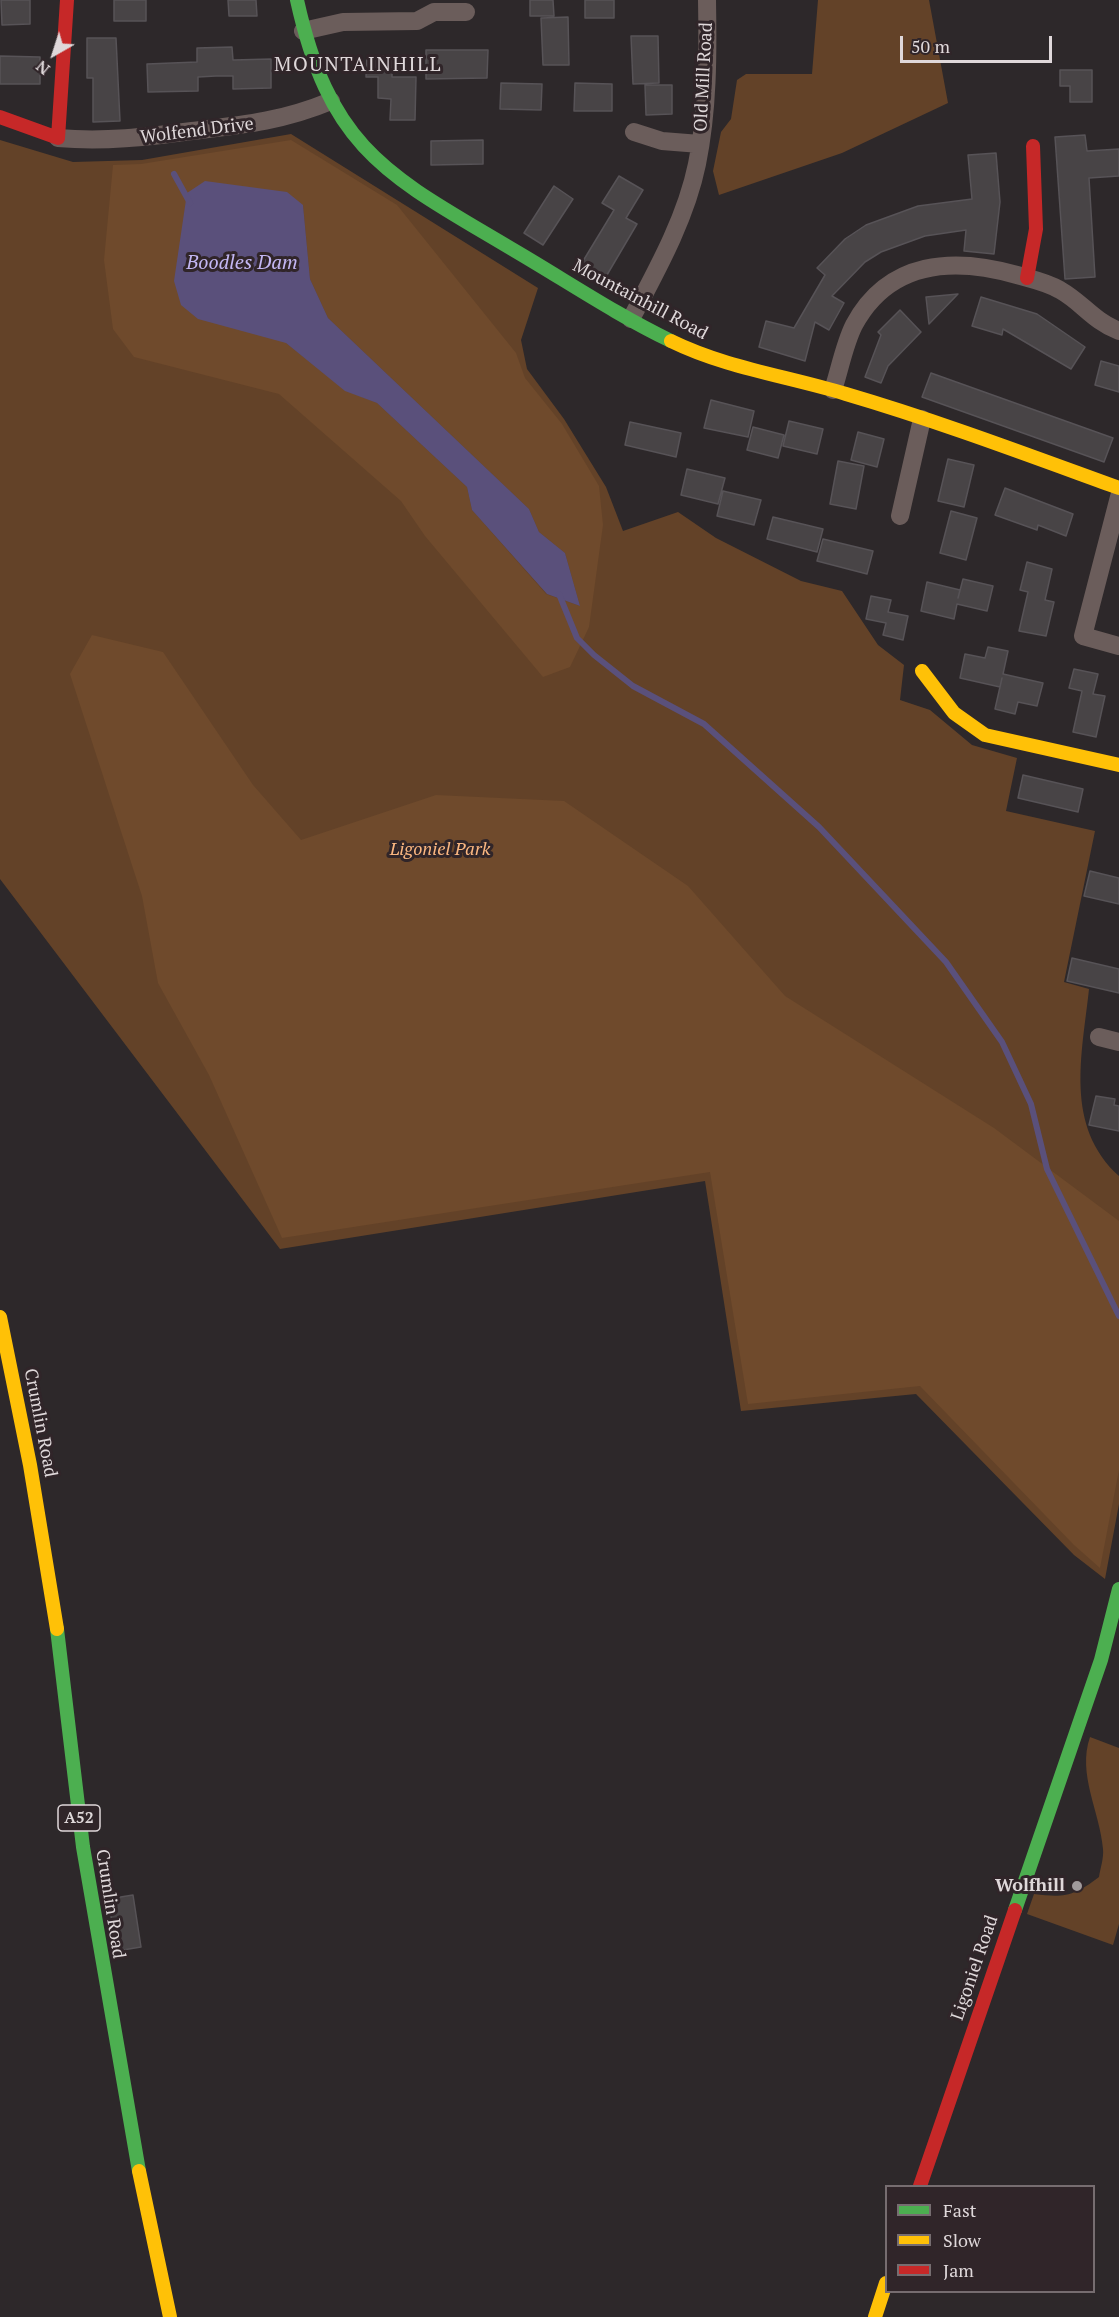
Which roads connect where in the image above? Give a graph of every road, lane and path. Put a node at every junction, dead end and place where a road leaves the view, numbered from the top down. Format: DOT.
graph roads {
  1 [pos="67,0"];
  2 [pos="297,0"];
  3 [pos="707,0"];
  4 [pos="466,12"];
  5 [pos="303,31"];
  6 [pos="331,101"];
  7 [pos="0,117"];
  8 [pos="634,132"];
  9 [pos="58,138"];
  10 [pos="700,144"];
  11 [pos="1033,146"];
  12 [pos="1027,278"];
  13 [pos="631,319"];
  14 [pos="1119,332"];
  15 [pos="833,390"];
  16 [pos="922,419"];
  17 [pos="1119,488"];
  18 [pos="1119,497"];
  19 [pos="900,516"];
  20 [pos="1119,646"];
  21 [pos="922,671"];
  22 [pos="1119,765"];
  23 [pos="1100,1037"];
  24 [pos="1119,1042"];
  25 [pos="0,1317"];
  26 [pos="1119,1589"];
  27 [pos="921,2185"];
  28 [pos="885,2286"];
  29 [pos="170,2317"];
  30 [pos="875,2317"];
  1 -- 9 [label="street"];
  2 -- 5 [label="street, Mountainhill Road"];
  3 -- 10 [label="street, Old Mill Road"];
  4 -- 5 [label="street"];
  5 -- 6 [label="street, Mountainhill Road"];
  6 -- 9 [label="street, Wolfend Drive"];
  6 -- 13 [label="street, Mountainhill Road"];
  7 -- 9 [label="street"];
  8 -- 10 [label="street"];
  10 -- 13 [label="street, Old Mill Road"];
  11 -- 12 [label="street"];
  12 -- 14 [label="street"];
  12 -- 15 [label="street"];
  13 -- 15 [label="street, Mountainhill Road"];
  15 -- 16 [label="street, Mountainhill Road"];
  16 -- 17 [label="street, Mountainhill Road"];
  16 -- 19 [label="street"];
  18 -- 20 [label="street"];
  21 -- 22 [label="street"];
  23 -- 24 [label="street"];
  25 -- 29 [label="street, Crumlin Road / A52"];
  26 -- 27 [label="street, Ligoniel Road"];
  28 -- 30 [label="street"];
}
